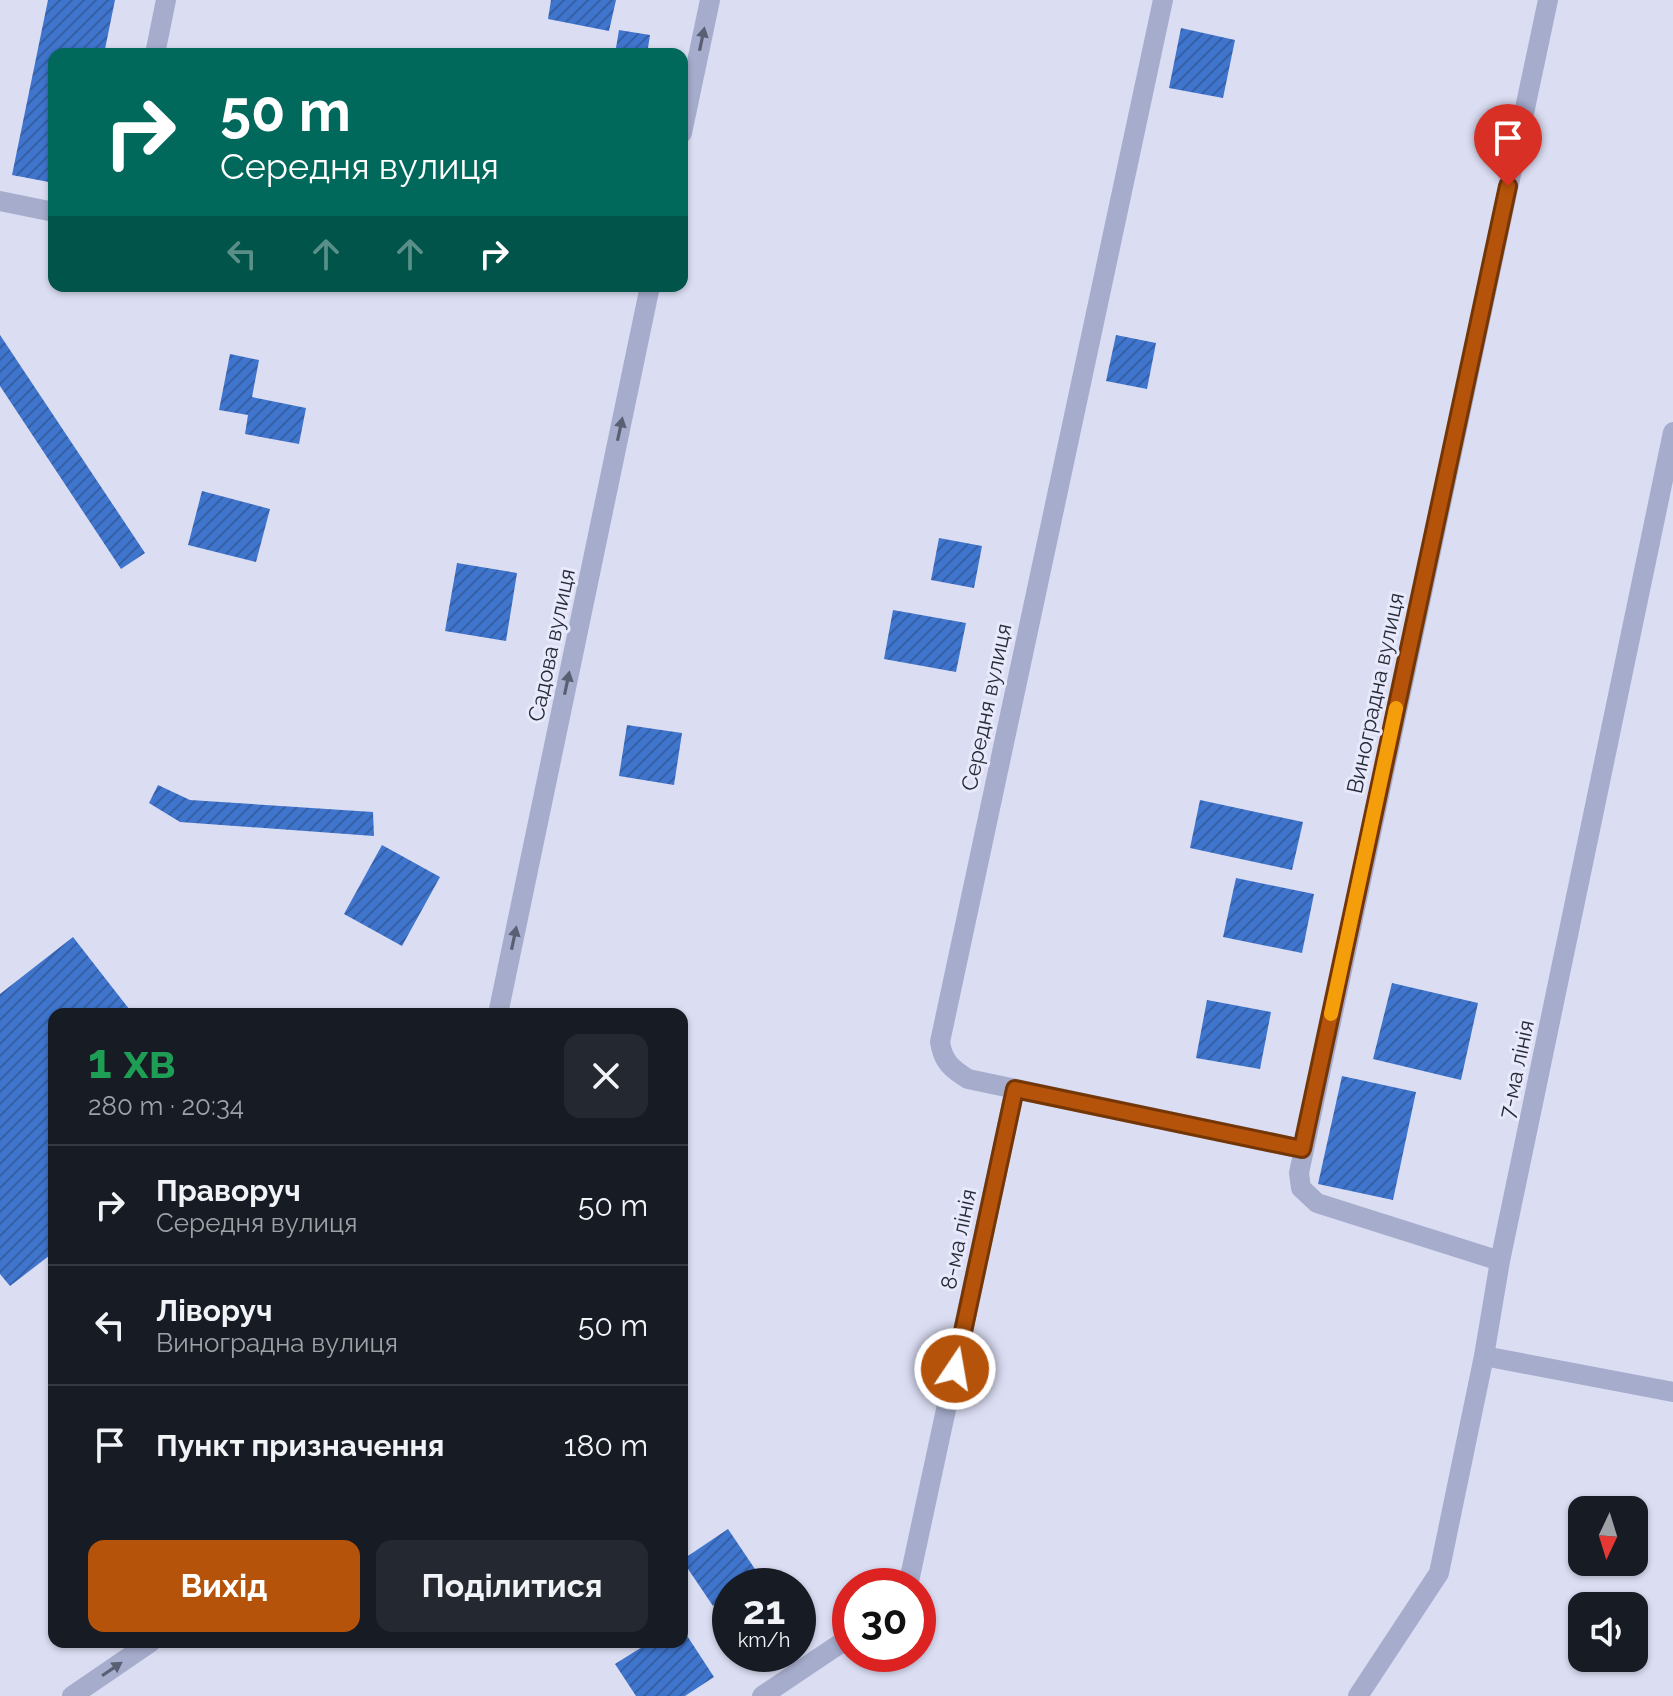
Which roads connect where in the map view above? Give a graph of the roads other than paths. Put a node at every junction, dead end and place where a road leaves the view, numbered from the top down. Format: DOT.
graph roads {
  1 [pos="166,0"];
  2 [pos="710,0"];
  3 [pos="1163,0"];
  4 [pos="1548,0"];
  5 [pos="156,48"];
  6 [pos="688,104"];
  7 [pos="0,201"];
  8 [pos="48,211"];
  9 [pos="649,292"];
  10 [pos="1673,432"];
  11 [pos="499,1008"];
  12 [pos="1015,1089"];
  13 [pos="1302,1149"];
  14 [pos="1500,1261"];
  15 [pos="1484,1356"];
  16 [pos="1673,1392"];
  17 [pos="912,1568"];
  18 [pos="142,1648"];
  19 [pos="832,1649"];
  20 [pos="72,1696"];
  21 [pos="762,1696"];
  22 [pos="1358,1696"];
  1 -- 5 [label="street"];
  6 -- 2 [label="street, one-way"];
  3 -- 12 [label="street, Середня вулиця"];
  4 -- 13 [label="street, Виноградна вулиця"];
  7 -- 8 [label="street"];
  11 -- 9 [label="street, Садова вулиця, one-way"];
  10 -- 14 [label="street, 7-ма лінія"];
  12 -- 13 [label="street, Середня вулиця"];
  12 -- 17 [label="street, 8-ма лінія"];
  13 -- 14 [label="street, Виноградна вулиця"];
  14 -- 15 [label="street, 7-ма лінія"];
  15 -- 16 [label="street"];
  15 -- 22 [label="street, 7-ма лінія"];
  20 -- 18 [label="street, one-way"];
  19 -- 21 [label="street"];
}
